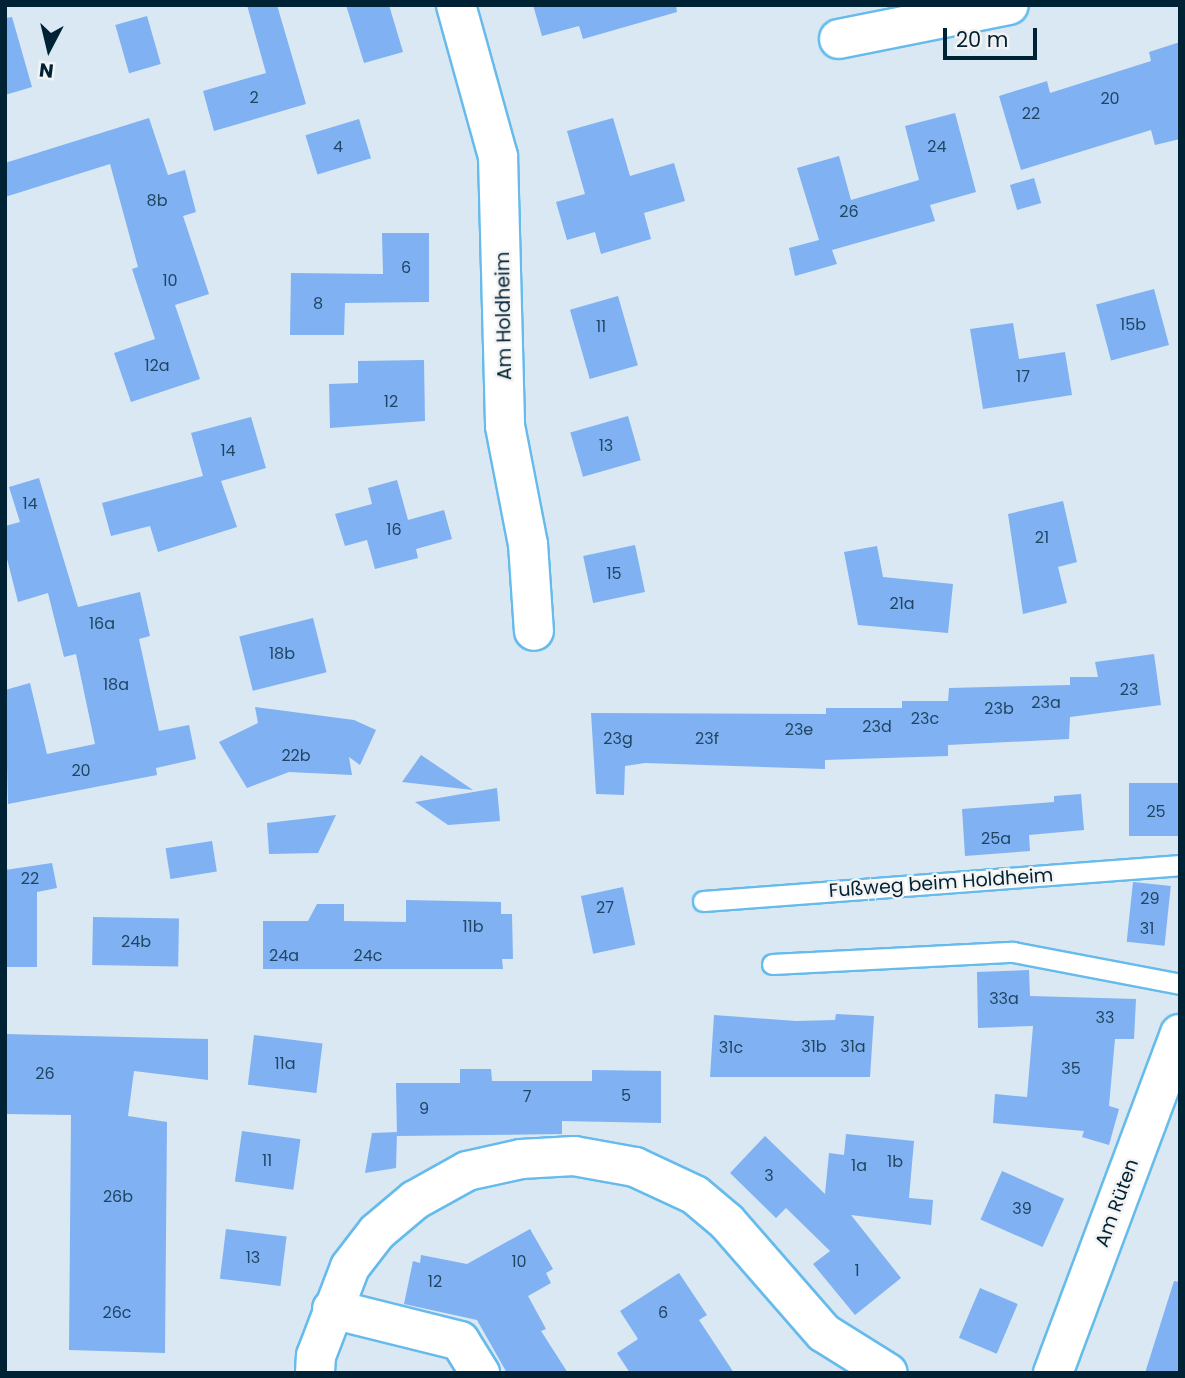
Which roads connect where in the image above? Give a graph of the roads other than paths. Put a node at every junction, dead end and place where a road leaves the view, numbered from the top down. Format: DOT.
graph roads {
  1 [pos="456,5"];
  2 [pos="1009,5"];
  3 [pos="894,16"];
  4 [pos="839,39"];
  5 [pos="534,631"];
  6 [pos="1180,865"];
  7 [pos="703,901"];
  8 [pos="772,964"];
  9 [pos="1180,985"];
  10 [pos="1180,1034"];
  11 [pos="332,1309"];
  12 [pos="315,1373"];
  13 [pos="480,1373"];
  14 [pos="888,1373"];
  15 [pos="1053,1373"];
  1 -- 5 [label="street, Am Holdheim"];
  2 -- 3 [label="street"];
  3 -- 4 [label="street"];
  6 -- 7 [label="lane, Fußweg beim Holdheim"];
  8 -- 9 [label="lane"];
  10 -- 15 [label="street, Am Rüten"];
  11 -- 12 [label="street"];
  11 -- 13 [label="street"];
  11 -- 14 [label="street"];
}
